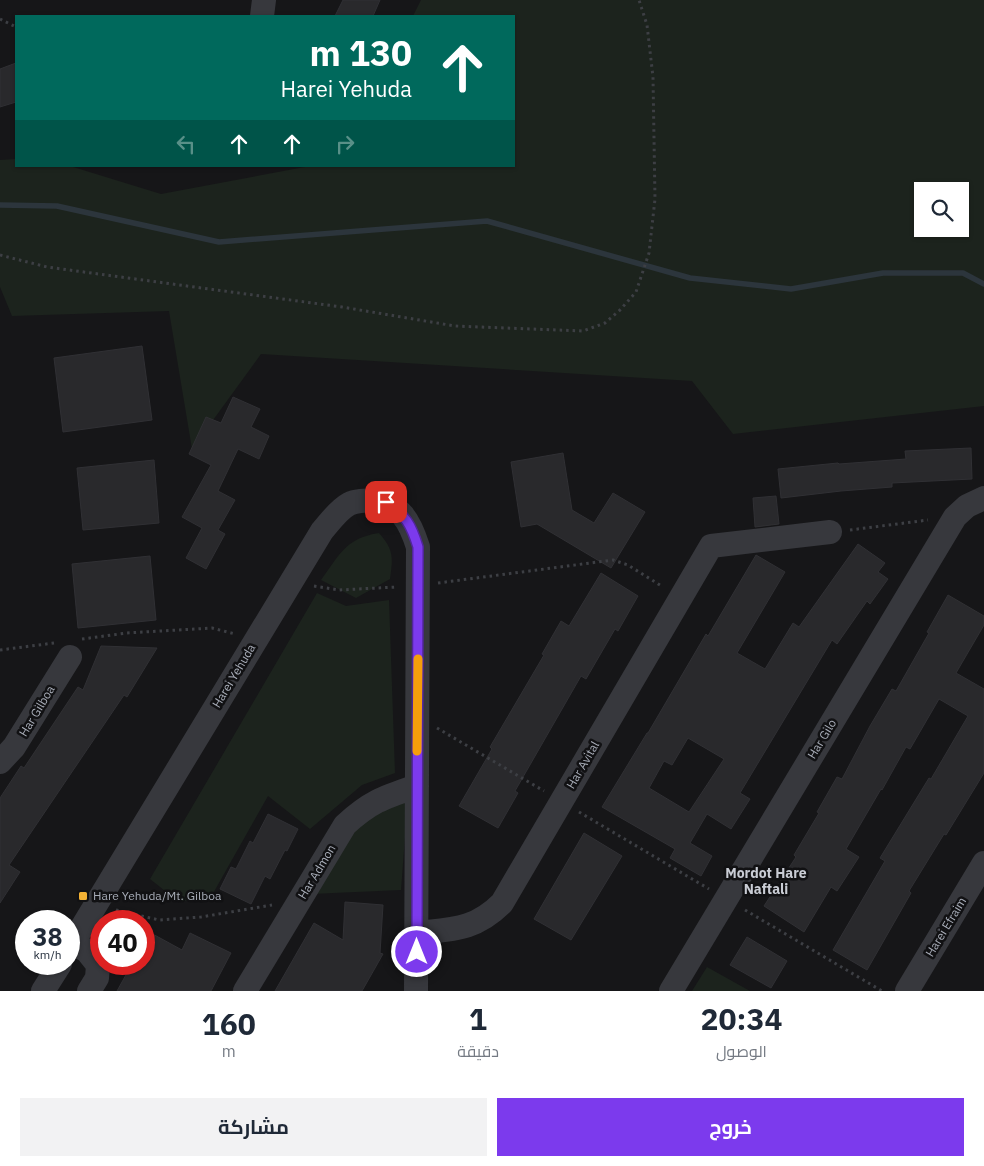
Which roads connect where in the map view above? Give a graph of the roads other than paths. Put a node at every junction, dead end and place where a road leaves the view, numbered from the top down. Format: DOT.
graph roads {
  1 [pos="264,0"];
  2 [pos="262,15"];
  3 [pos="984,498"];
  4 [pos="830,532"];
  5 [pos="68,646"];
  6 [pos="0,762"];
  7 [pos="417,786"];
  8 [pos="984,863"];
  9 [pos="80,931"];
  10 [pos="417,932"];
  11 [pos="80,949"];
  12 [pos="53,975"];
  13 [pos="43,991"];
  14 [pos="89,991"];
  15 [pos="245,991"];
  16 [pos="416,991"];
  17 [pos="672,991"];
  18 [pos="907,991"];
  1 -- 2 [label="street"];
  3 -- 17 [label="street, Har Gilo"];
  4 -- 10 [label="street, Har Avital"];
  5 -- 6 [label="street, Har Gilboa"];
  7 -- 9 [label="street, Harei Yehuda"];
  7 -- 10 [label="street"];
  7 -- 15 [label="street, Har Admon"];
  8 -- 18 [label="street, Harei Efraim"];
  10 -- 16 [label="street"];
  11 -- 14 [label="street"];
  12 -- 13 [label="street"];
}
